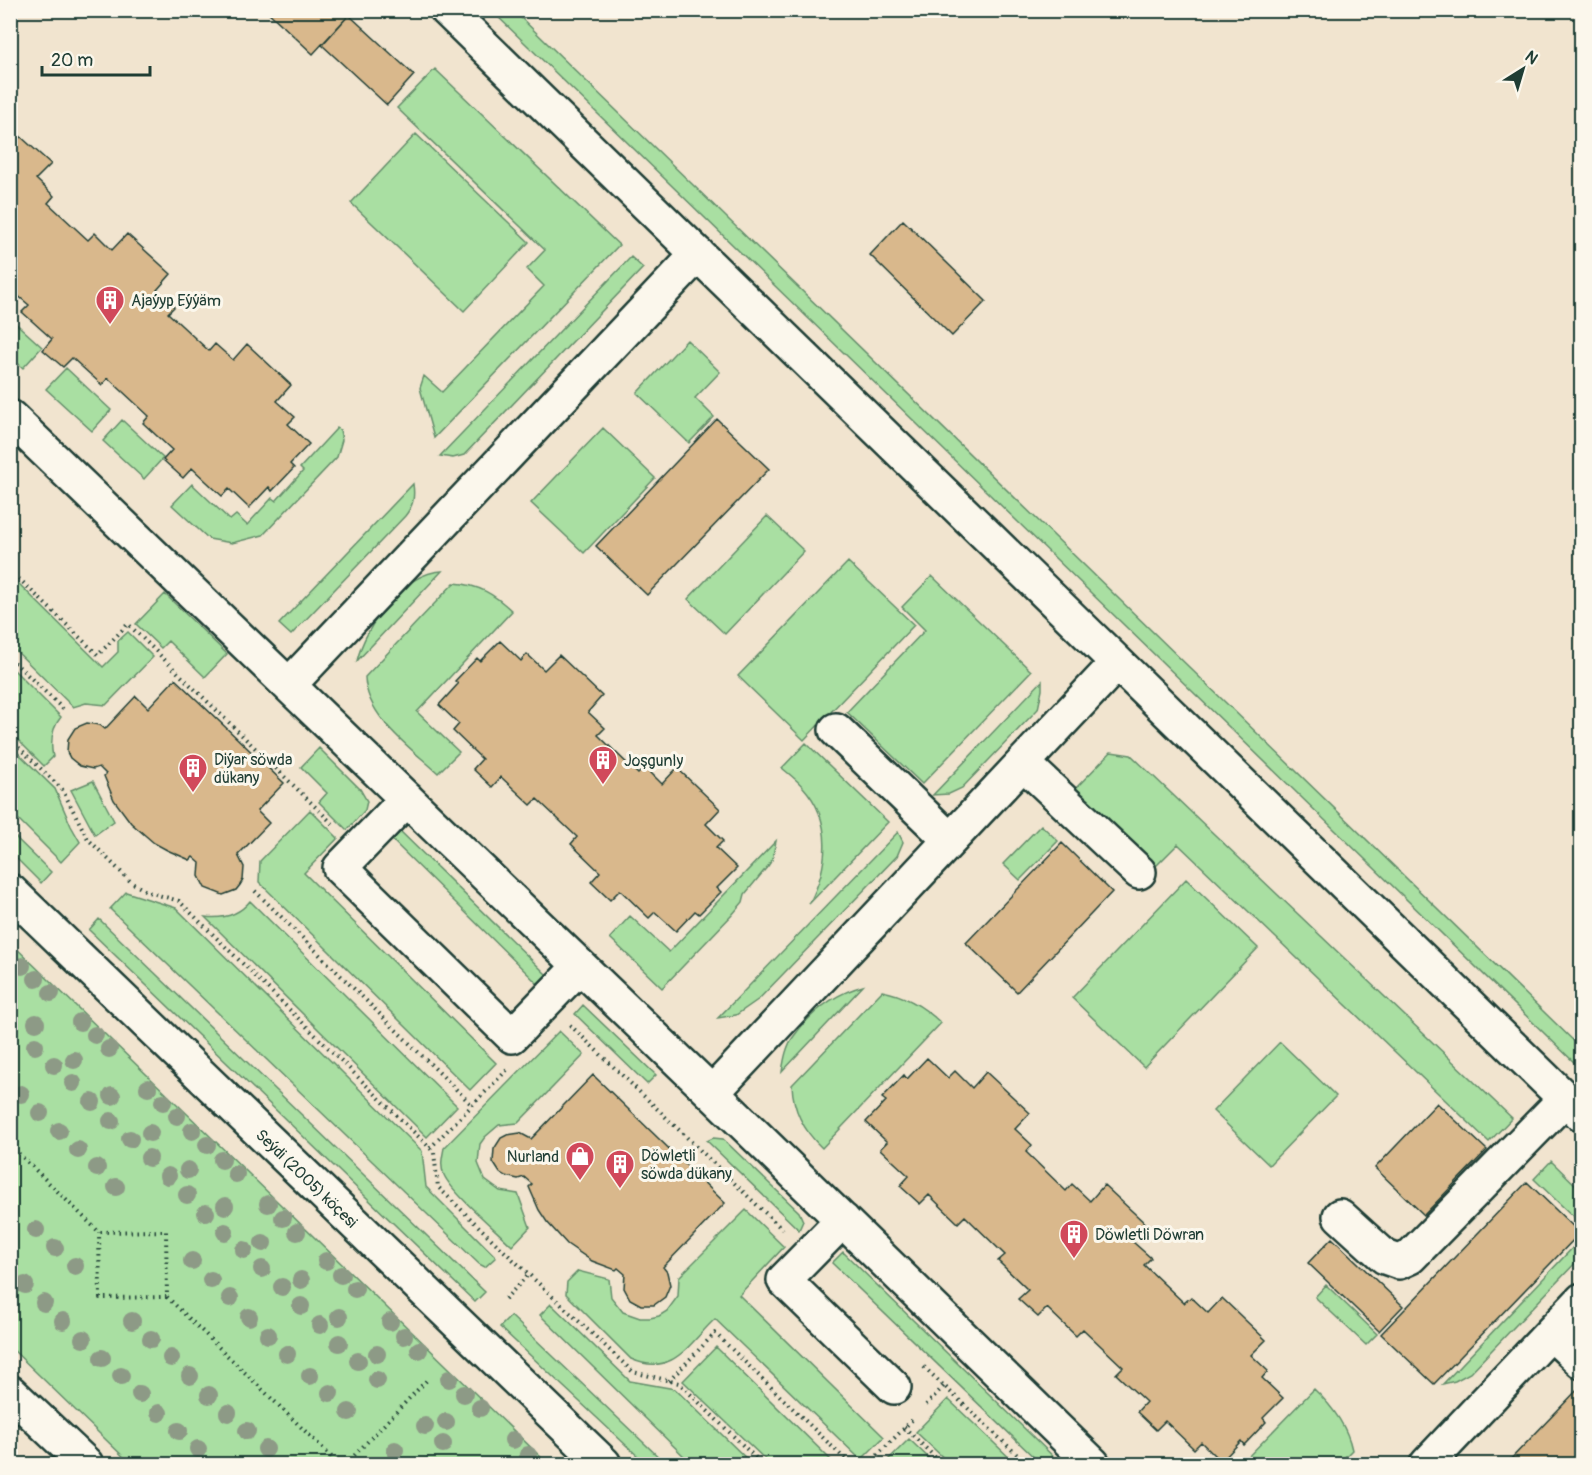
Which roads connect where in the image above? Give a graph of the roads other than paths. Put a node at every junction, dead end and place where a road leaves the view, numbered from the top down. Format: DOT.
graph roads {
  1 [pos="447,10"];
  2 [pos="698,255"];
  3 [pos="10,417"];
  4 [pos="1117,663"];
  5 [pos="289,685"];
  6 [pos="836,730"];
  7 [pos="1023,762"];
  8 [pos="407,799"];
  9 [pos="950,840"];
  10 [pos="1139,872"];
  11 [pos="10,891"];
  12 [pos="580,966"];
  13 [pos="712,1093"];
  14 [pos="1573,1107"];
  15 [pos="1340,1216"];
  16 [pos="843,1220"];
  17 [pos="1581,1300"];
  18 [pos="1551,1333"];
  19 [pos="1581,1362"];
  20 [pos="894,1387"];
  21 [pos="10,1392"];
  22 [pos="86,1464"];
  23 [pos="604,1464"];
  24 [pos="1093,1464"];
  25 [pos="1427,1464"];
  1 -- 2 [label="street"];
  2 -- 4 [label="street"];
  2 -- 5 [label="street"];
  3 -- 5 [label="street"];
  4 -- 7 [label="street"];
  4 -- 14 [label="street"];
  5 -- 8 [label="street"];
  6 -- 9 [label="street"];
  7 -- 9 [label="street"];
  7 -- 10 [label="street"];
  8 -- 12 [label="street"];
  8 -- 12 [label="street"];
  9 -- 13 [label="street"];
  11 -- 23 [label="street, Seýdi (2005) köçesi"];
  12 -- 13 [label="street"];
  13 -- 16 [label="street"];
  14 -- 15 [label="street"];
  16 -- 20 [label="street"];
  16 -- 24 [label="street"];
  17 -- 18 [label="street"];
  18 -- 19 [label="street"];
  18 -- 25 [label="street"];
  21 -- 22 [label="street"];
}
